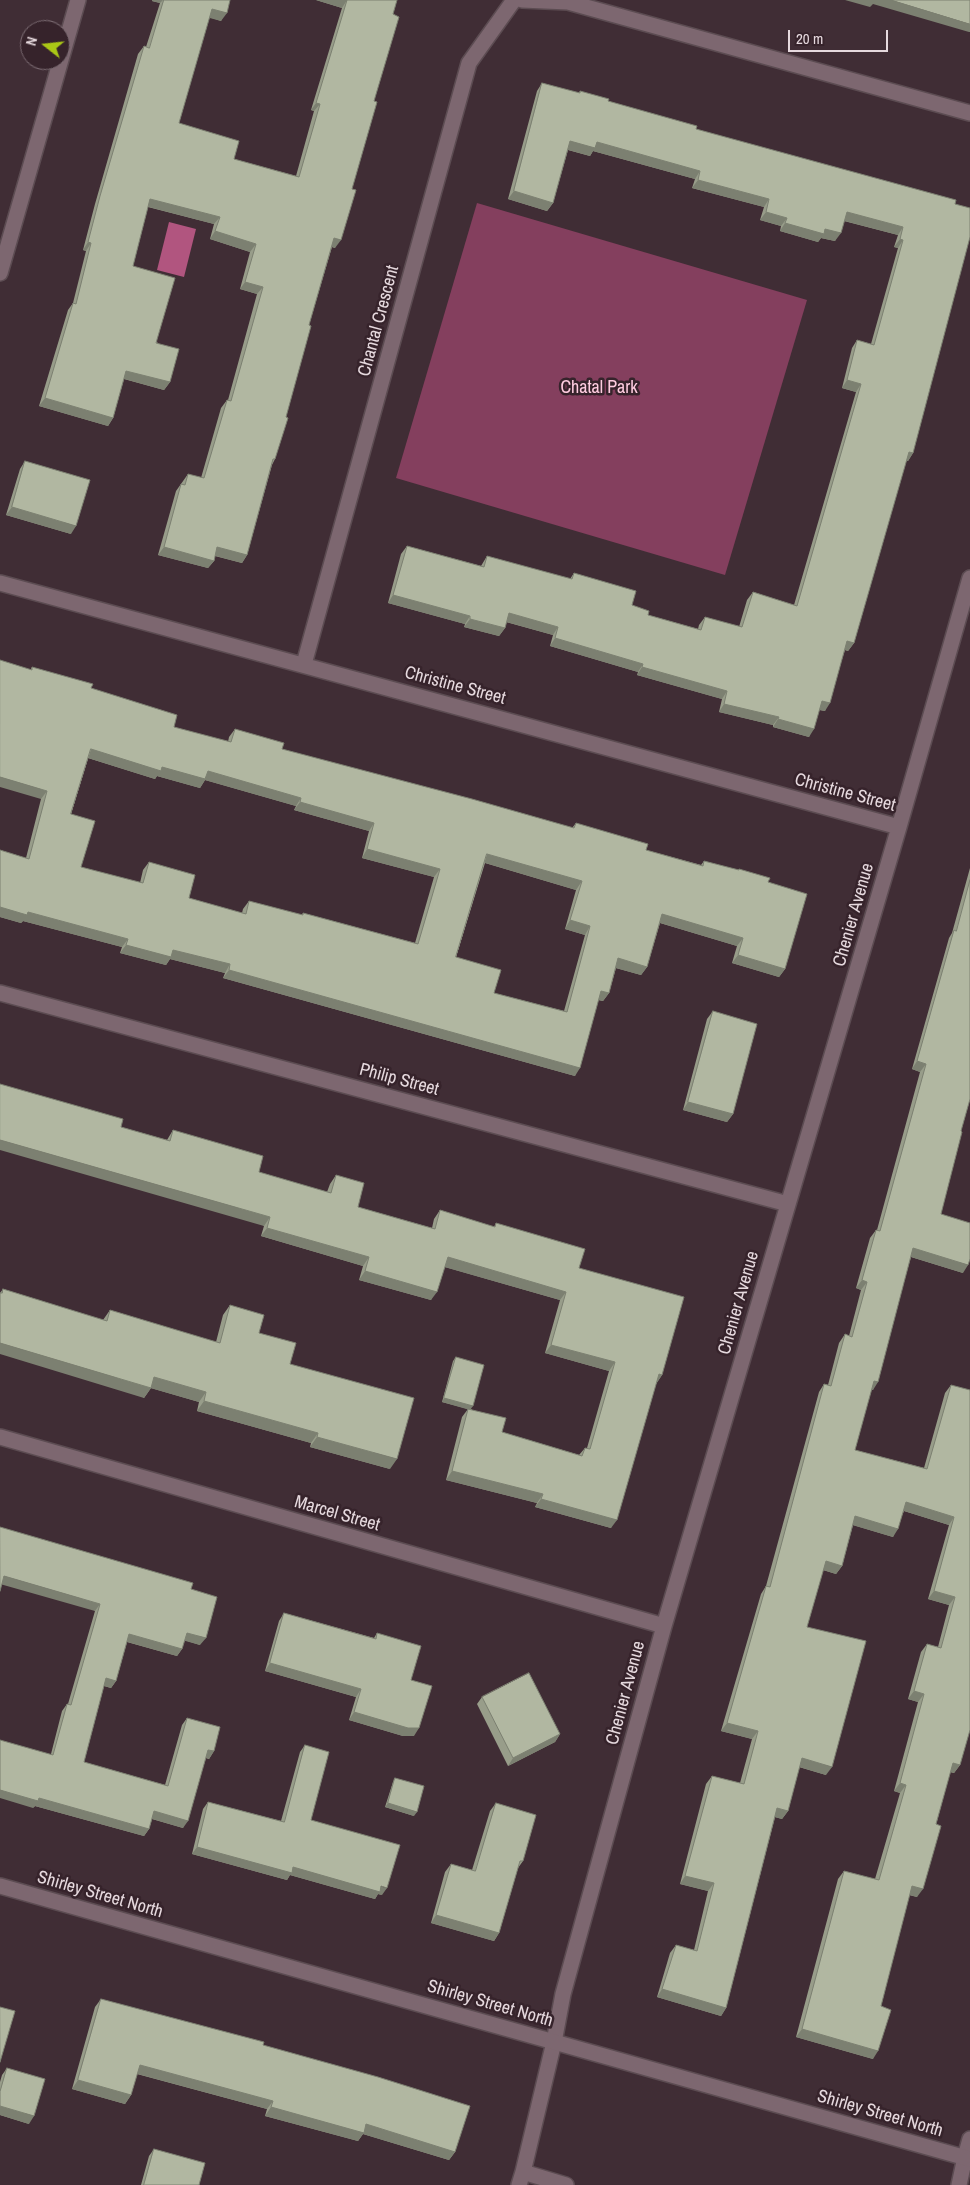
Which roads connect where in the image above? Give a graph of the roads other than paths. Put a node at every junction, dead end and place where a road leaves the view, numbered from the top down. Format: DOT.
graph roads {
  1 [pos="78,0"];
  2 [pos="514,0"];
  3 [pos="522,0"];
  4 [pos="970,113"];
  5 [pos="0,273"];
  6 [pos="970,578"];
  7 [pos="0,583"];
  8 [pos="304,664"];
  9 [pos="899,827"];
  10 [pos="0,993"];
  11 [pos="788,1204"];
  12 [pos="0,1437"];
  13 [pos="664,1626"];
  14 [pos="0,1886"];
  15 [pos="554,2042"];
  16 [pos="970,2139"];
  17 [pos="968,2158"];
  18 [pos="521,2179"];
  19 [pos="566,2185"];
  20 [pos="959,2185"];
  1 -- 5 [label="street"];
  2 -- 8 [label="street, Chantal Crescent"];
  3 -- 4 [label="street"];
  6 -- 9 [label="street, Chenier Avenue"];
  7 -- 8 [label="street, Christine Street"];
  8 -- 9 [label="street, Christine Street"];
  9 -- 11 [label="street, Chenier Avenue"];
  10 -- 11 [label="street, Philip Street"];
  11 -- 13 [label="street, Chenier Avenue"];
  12 -- 13 [label="street, Marcel Street"];
  13 -- 15 [label="street, Chenier Avenue"];
  14 -- 15 [label="street, Shirley Street North"];
  15 -- 17 [label="street, Shirley Street North"];
  15 -- 18 [label="street, Chenier Avenue"];
  16 -- 17 [label="street"];
  17 -- 20 [label="street"];
  18 -- 19 [label="street"];
}
